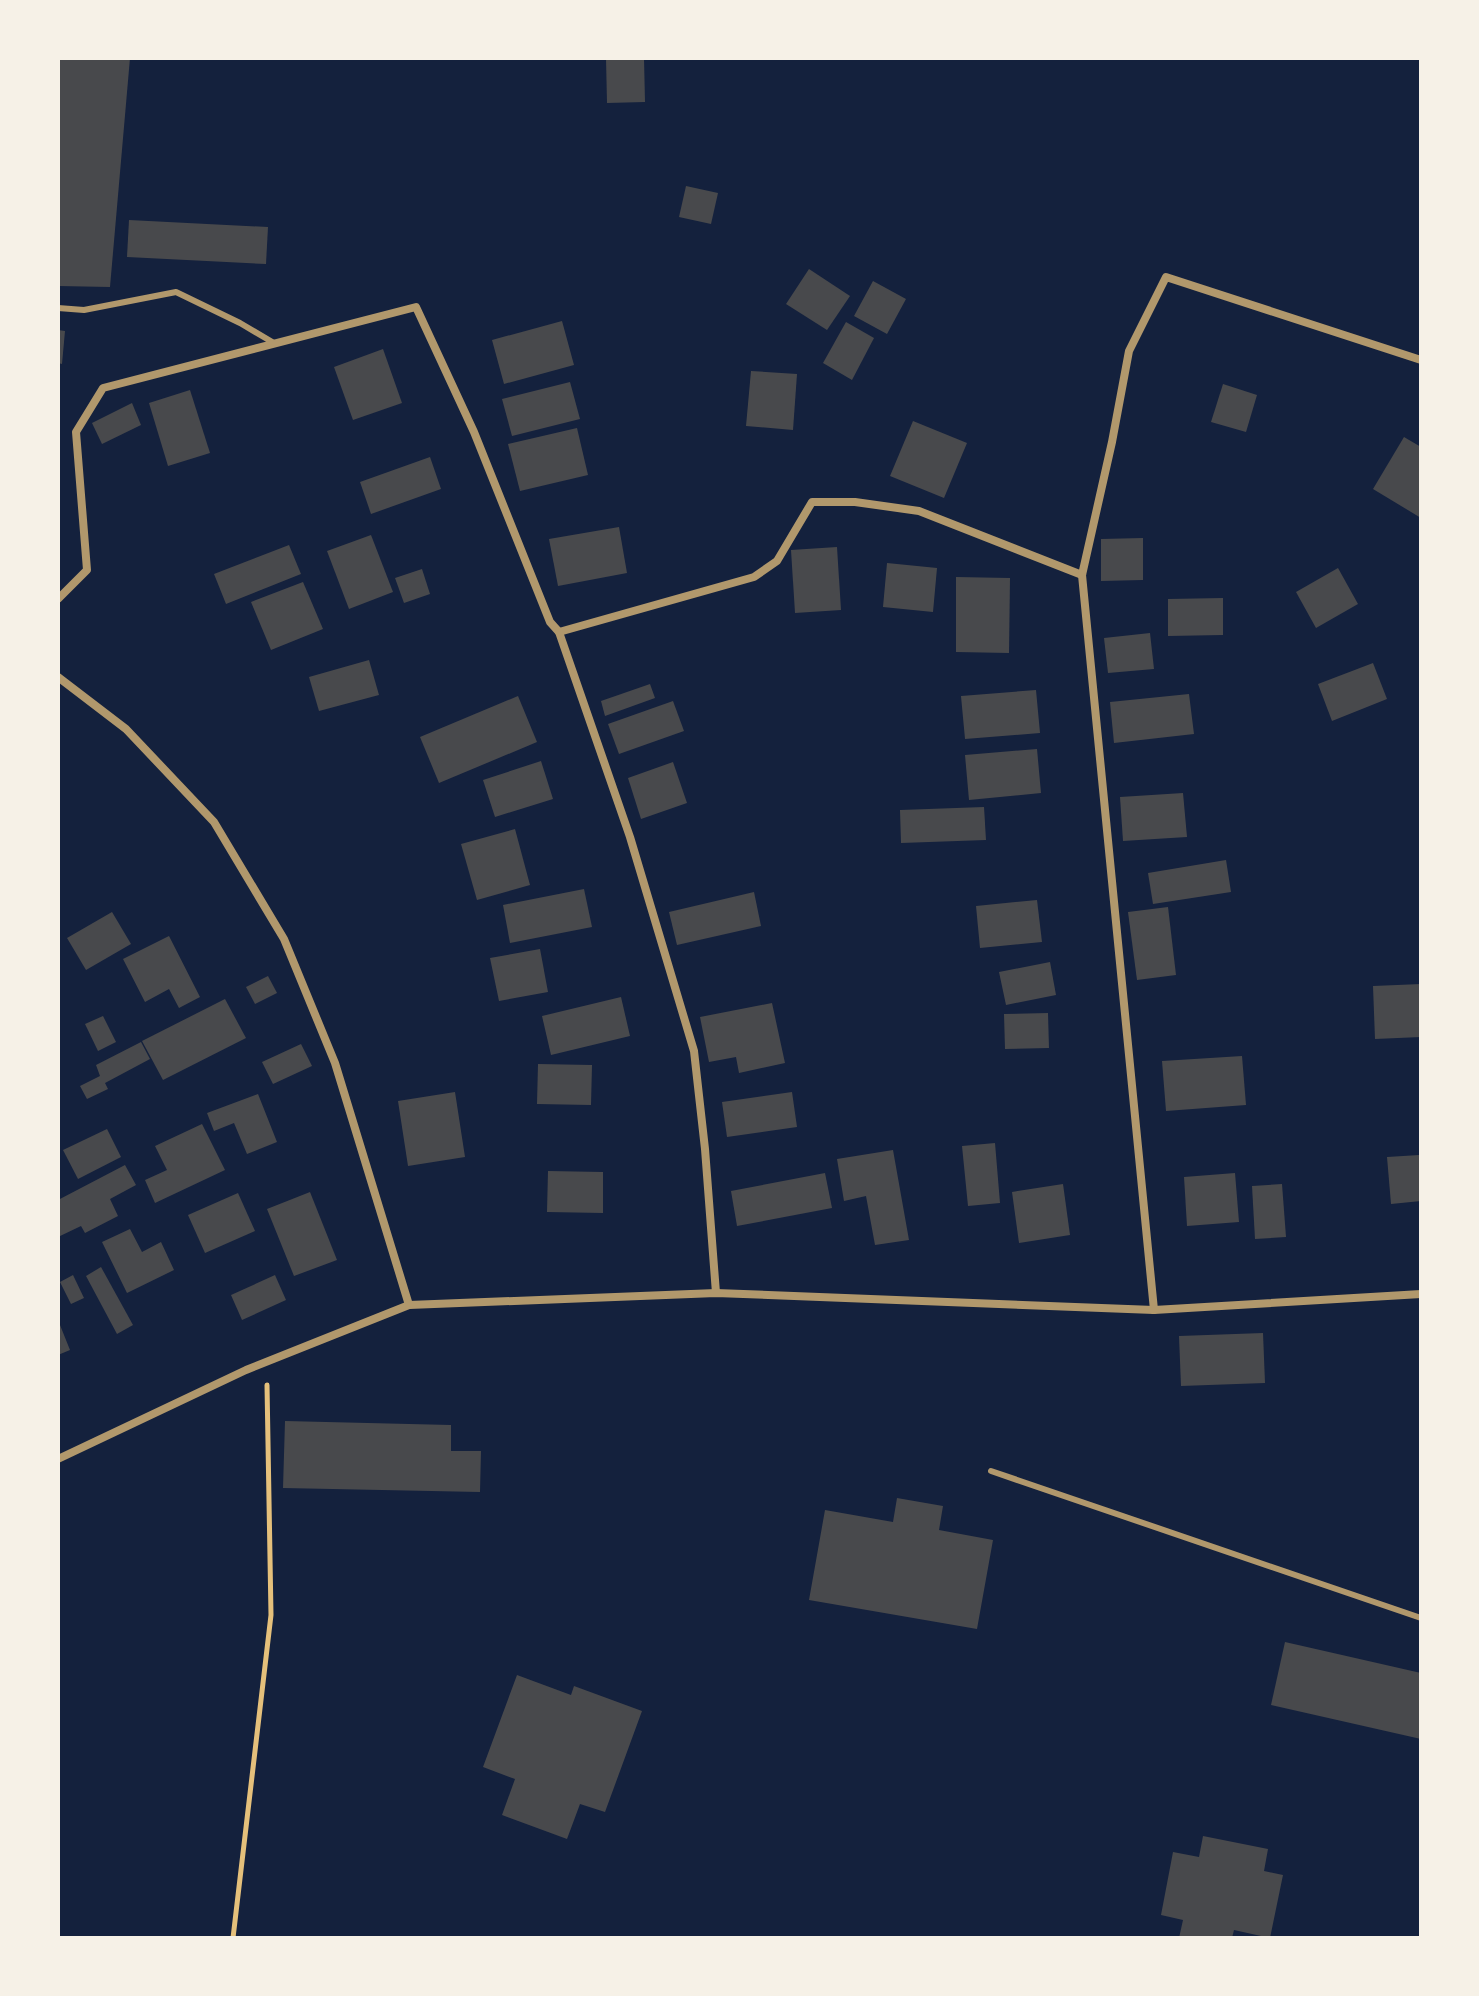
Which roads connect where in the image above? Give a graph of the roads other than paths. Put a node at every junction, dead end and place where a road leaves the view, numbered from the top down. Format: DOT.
graph roads {
  1 [pos="58,308"];
  2 [pos="274,343"];
  3 [pos="1421,360"];
  4 [pos="1082,575"];
  5 [pos="58,599"];
  6 [pos="559,632"];
  7 [pos="58,677"];
  8 [pos="716,1293"];
  9 [pos="1421,1294"];
  10 [pos="409,1305"];
  11 [pos="1154,1310"];
  12 [pos="58,1459"];
  13 [pos="991,1471"];
  14 [pos="1421,1618"];
  1 -- 2 [label="lane"];
  2 -- 5 [label="street"];
  2 -- 6 [label="street"];
  3 -- 4 [label="street"];
  4 -- 6 [label="street"];
  4 -- 11 [label="street"];
  6 -- 8 [label="street"];
  7 -- 10 [label="street"];
  8 -- 10 [label="street"];
  8 -- 11 [label="street"];
  9 -- 11 [label="street"];
  10 -- 12 [label="street"];
  13 -- 14 [label="lane"];
}
